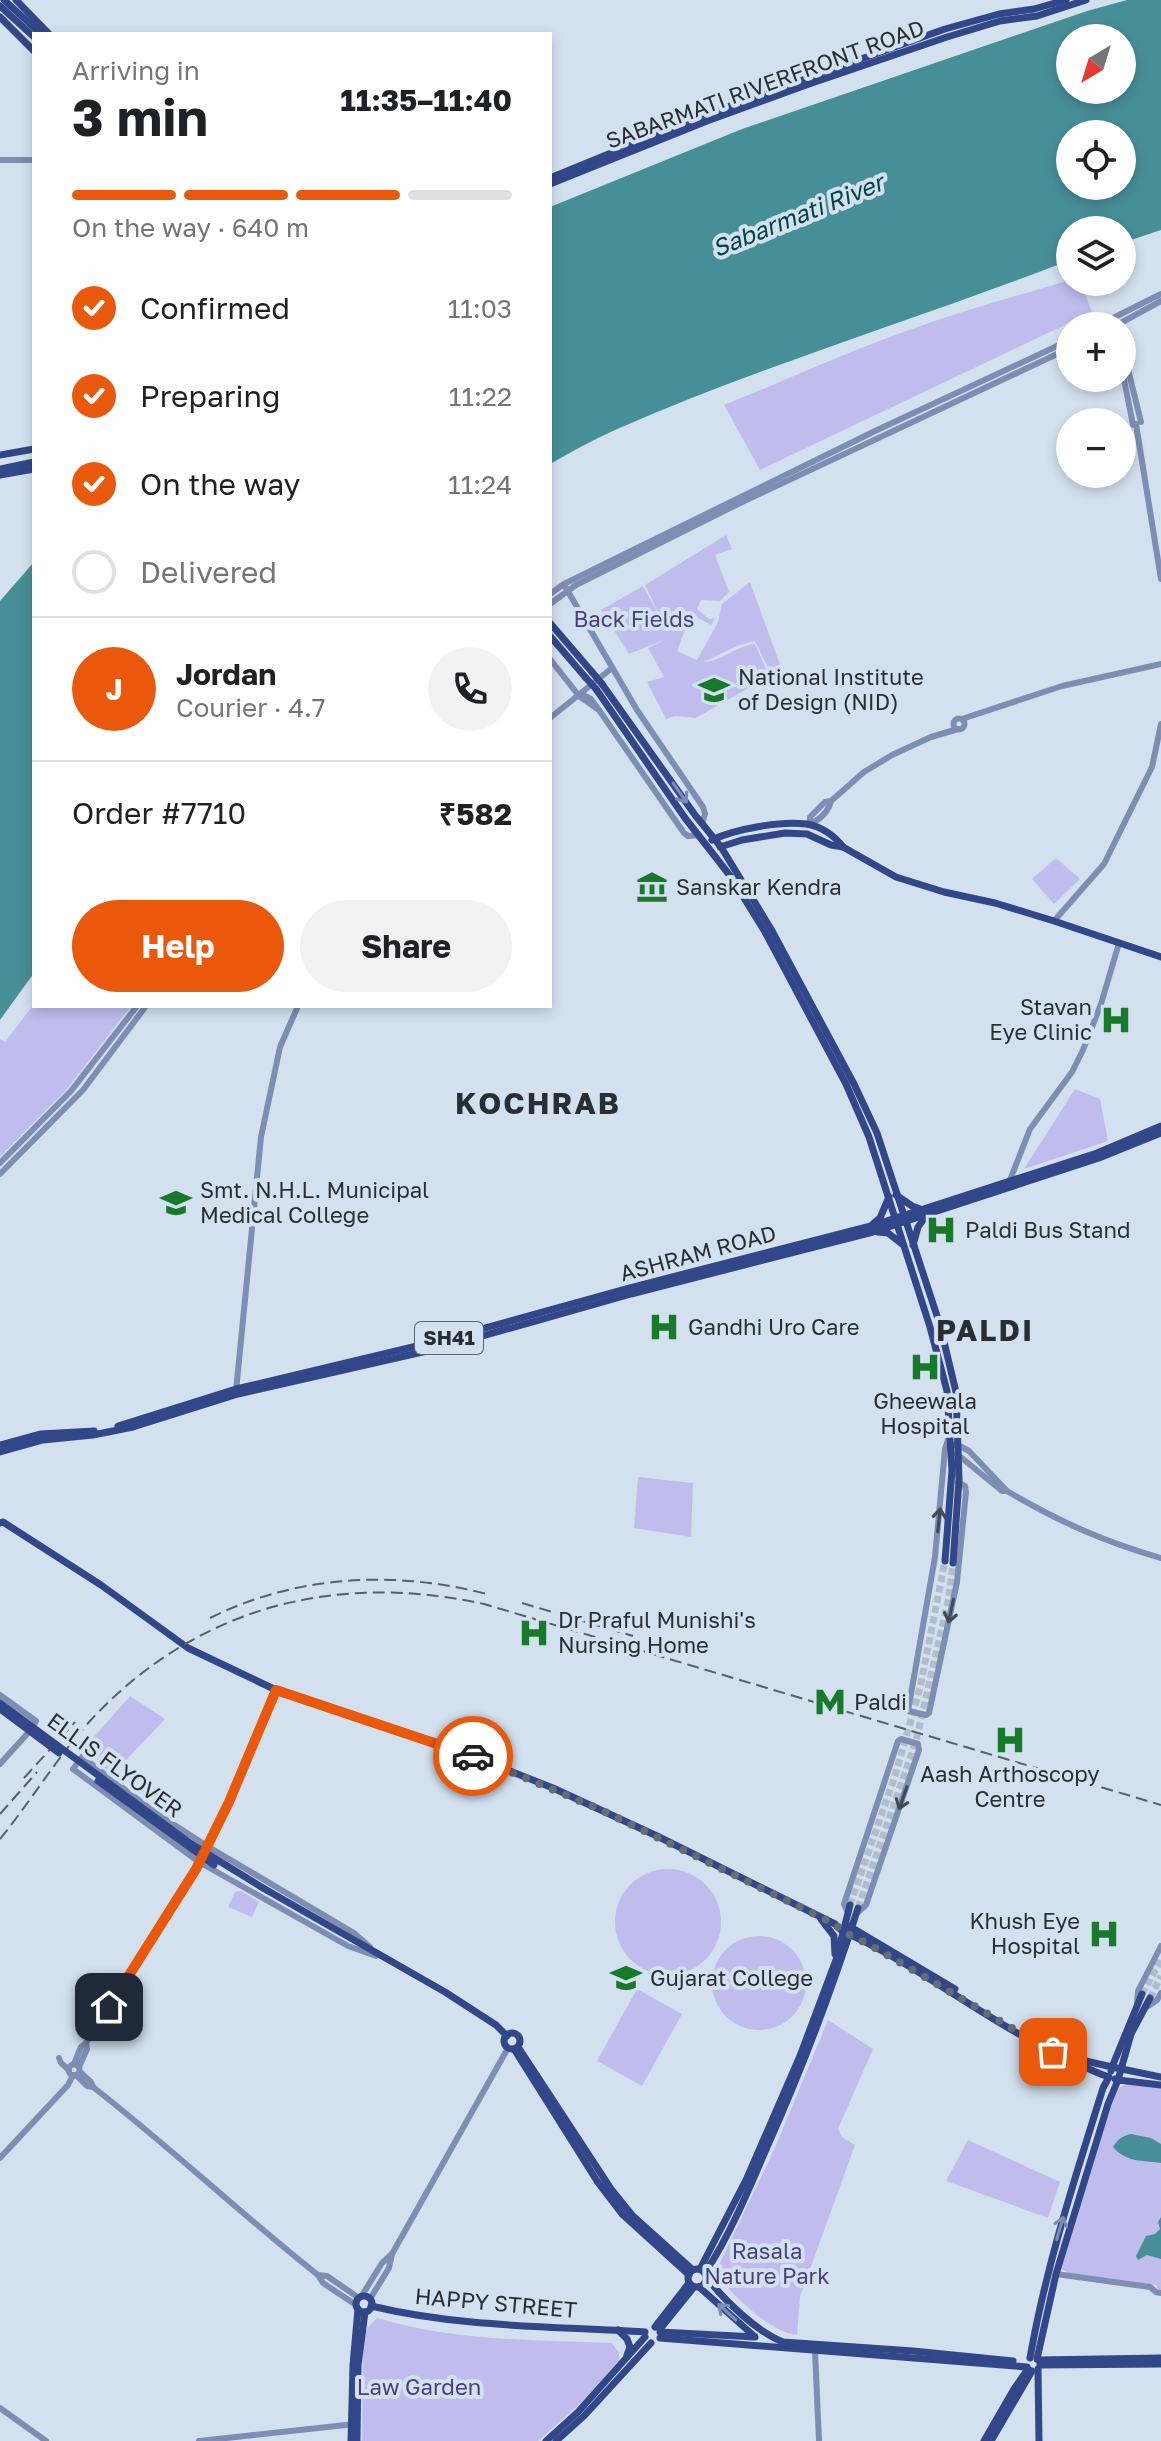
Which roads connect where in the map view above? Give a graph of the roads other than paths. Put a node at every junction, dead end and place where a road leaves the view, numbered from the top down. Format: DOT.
graph roads {
  1 [pos="14,0"];
  2 [pos="1066,0"];
  3 [pos="1086,0"];
  4 [pos="1,3"];
  5 [pos="0,17"];
  6 [pos="39,32"];
  7 [pos="47,32"];
  8 [pos="32,35"];
  9 [pos="32,49"];
  10 [pos="0,160"];
  11 [pos="32,160"];
  12 [pos="552,177"];
  13 [pos="552,183"];
  14 [pos="1161,294"];
  15 [pos="1161,301"];
  16 [pos="1134,312"];
  17 [pos="1136,314"];
  18 [pos="1056,350"];
  19 [pos="1128,392"];
  20 [pos="1131,392"];
  21 [pos="1137,424"];
  22 [pos="32,449"];
  23 [pos="0,455"];
  24 [pos="32,463"];
  25 [pos="32,469"];
  26 [pos="0,472"];
  27 [pos="1161,579"];
  28 [pos="566,587"];
  29 [pos="552,593"];
  30 [pos="552,602"];
  31 [pos="554,636"];
  32 [pos="552,661"];
  33 [pos="1161,664"];
  34 [pos="612,668"];
  35 [pos="599,687"];
  36 [pos="580,695"];
  37 [pos="552,716"];
  38 [pos="1161,724"];
  39 [pos="702,824"];
  40 [pos="810,824"];
  41 [pos="807,834"];
  42 [pos="699,835"];
  43 [pos="714,838"];
  44 [pos="706,843"];
  45 [pos="721,847"];
  46 [pos="843,847"];
  47 [pos="712,851"];
  48 [pos="1054,921"];
  49 [pos="1119,943"];
  50 [pos="1161,957"];
  51 [pos="136,1008"];
  52 [pos="144,1008"];
  53 [pos="297,1008"];
  54 [pos="72,1095"];
  55 [pos="1161,1126"];
  56 [pos="41,1127"];
  57 [pos="1161,1133"];
  58 [pos="0,1163"];
  59 [pos="0,1174"];
  60 [pos="1010,1180"];
  61 [pos="892,1195"];
  62 [pos="925,1212"];
  63 [pos="900,1220"];
  64 [pos="873,1229"];
  65 [pos="909,1246"];
  66 [pos="236,1392"];
  67 [pos="0,1445"];
  68 [pos="953,1447"];
  69 [pos="0,1452"];
  70 [pos="958,1482"];
  71 [pos="1,1521"];
  72 [pos="1161,1558"];
  73 [pos="276,1690"];
  74 [pos="0,1695"];
  75 [pos="0,1703"];
  76 [pos="0,1711"];
  77 [pos="28,1733"];
  78 [pos="0,1764"];
  79 [pos="207,1846"];
  80 [pos="199,1862"];
  81 [pos="262,1890"];
  82 [pos="853,1910"];
  83 [pos="817,1915"];
  84 [pos="847,1929"];
  85 [pos="1161,1946"];
  86 [pos="376,1954"];
  87 [pos="836,1960"];
  88 [pos="1161,1993"];
  89 [pos="1146,1996"];
  90 [pos="1140,2008"];
  91 [pos="506,2037"];
  92 [pos="513,2048"];
  93 [pos="1112,2067"];
  94 [pos="1122,2069"];
  95 [pos="74,2070"];
  96 [pos="1109,2077"];
  97 [pos="1161,2077"];
  98 [pos="1118,2080"];
  99 [pos="1161,2085"];
  100 [pos="0,2158"];
  101 [pos="1056,2274"];
  102 [pos="697,2278"];
  103 [pos="1161,2293"];
  104 [pos="363,2304"];
  105 [pos="618,2330"];
  106 [pos="658,2332"];
  107 [pos="755,2337"];
  108 [pos="647,2338"];
  109 [pos="764,2345"];
  110 [pos="815,2351"];
  111 [pos="1161,2358"];
  112 [pos="623,2363"];
  113 [pos="1161,2364"];
  114 [pos="1033,2365"];
  115 [pos="0,2408"];
  116 [pos="353,2424"];
  117 [pos="46,2441"];
  118 [pos="199,2441"];
  119 [pos="354,2441"];
  120 [pos="546,2441"];
  121 [pos="556,2441"];
  122 [pos="819,2441"];
  123 [pos="984,2441"];
  124 [pos="991,2441"];
  125 [pos="1037,2441"];
  1 -- 4 [label="main road"];
  1 -- 7 [label="main road"];
  2 -- 12 [label="main road"];
  3 -- 13 [label="main road, SABARMATI RIVERFRONT ROAD"];
  4 -- 6 [label="main road, bridge"];
  4 -- 8 [label="main road, bridge"];
  5 -- 9 [label="main road"];
  10 -- 11 [label="street"];
  14 -- 16 [label="street"];
  15 -- 17 [label="street"];
  18 -- 28 [label="street"];
  19 -- 21 [label="street"];
  20 -- 21 [label="street"];
  21 -- 27 [label="street"];
  22 -- 23 [label="main road"];
  24 -- 26 [label="main road"];
  25 -- 26 [label="main road"];
  28 -- 29 [label="street"];
  28 -- 30 [label="street"];
  28 -- 34 [label="street"];
  31 -- 35 [label="main road, bridge"];
  32 -- 36 [label="street"];
  33 -- 40 [label="street"];
  34 -- 36 [label="street"];
  34 -- 39 [label="street"];
  35 -- 39 [label="main road, one-way"];
  35 -- 42 [label="main road"];
  36 -- 37 [label="street"];
  36 -- 42 [label="street"];
  38 -- 48 [label="street"];
  39 -- 43 [label="main road"];
  40 -- 41 [label="street"];
  40 -- 43 [label="main road"];
  40 -- 46 [label="main road"];
  41 -- 45 [label="main road"];
  41 -- 46 [label="main road"];
  42 -- 44 [label="main road"];
  43 -- 44 [label="main road"];
  43 -- 45 [label="main road"];
  44 -- 47 [label="main road"];
  45 -- 47 [label="main road"];
  45 -- 61 [label="main road"];
  46 -- 48 [label="main road"];
  47 -- 61 [label="main road"];
  48 -- 49 [label="main road"];
  49 -- 50 [label="main road"];
  49 -- 60 [label="street"];
  51 -- 54 [label="street"];
  52 -- 54 [label="street"];
  53 -- 66 [label="street"];
  54 -- 56 [label="street"];
  55 -- 60 [label="main road, ASHRAM ROAD"];
  56 -- 58 [label="street"];
  56 -- 59 [label="street"];
  57 -- 62 [label="main road, ASHRAM ROAD"];
  60 -- 62 [label="main road, ASHRAM ROAD"];
  61 -- 62 [label="main road"];
  61 -- 63 [label="main road"];
  61 -- 64 [label="main road"];
  62 -- 63 [label="main road, ASHRAM ROAD"];
  62 -- 65 [label="main road"];
  63 -- 64 [label="main road, ASHRAM ROAD"];
  63 -- 65 [label="main road"];
  64 -- 65 [label="main road"];
  64 -- 66 [label="main road, ASHRAM ROAD"];
  65 -- 68 [label="main road"];
  66 -- 67 [label="main road, ASHRAM ROAD"];
  66 -- 69 [label="main road, ASHRAM ROAD"];
  68 -- 70 [label="main road"];
  68 -- 70 [label="main road"];
  70 -- 68 [label="street, one-way"];
  68 -- 72 [label="street"];
  71 -- 73 [label="main road"];
  73 -- 79 [label="street"];
  73 -- 83 [label="main road"];
  74 -- 77 [label="street"];
  75 -- 81 [label="main road, ELLIS FLYOVER, bridge"];
  76 -- 77 [label="street"];
  76 -- 81 [label="main road, ELLIS FLYOVER, bridge"];
  77 -- 78 [label="street"];
  79 -- 80 [label="street"];
  79 -- 80 [label="street"];
  79 -- 86 [label="street"];
  80 -- 86 [label="street"];
  80 -- 95 [label="street"];
  81 -- 86 [label="main road, ELLIS FLYOVER"];
  82 -- 82 [label="street, one-way"];
  82 -- 84 [label="main road"];
  83 -- 84 [label="main road"];
  83 -- 87 [label="main road"];
  84 -- 87 [label="main road"];
  84 -- 93 [label="main road"];
  84 -- 96 [label="main road"];
  84 -- 102 [label="main road"];
  85 -- 90 [label="street"];
  86 -- 91 [label="main road, ELLIS FLYOVER"];
  87 -- 102 [label="main road"];
  88 -- 90 [label="street"];
  89 -- 90 [label="main road"];
  90 -- 93 [label="main road"];
  90 -- 94 [label="main road"];
  91 -- 92 [label="main road"];
  91 -- 92 [label="main road"];
  92 -- 102 [label="main road"];
  92 -- 104 [label="street"];
  93 -- 94 [label="main road"];
  93 -- 96 [label="main road"];
  94 -- 97 [label="main road"];
  94 -- 98 [label="main road"];
  95 -- 100 [label="street"];
  95 -- 104 [label="street"];
  96 -- 98 [label="main road"];
  114 -- 96 [label="main road, one-way"];
  98 -- 99 [label="main road"];
  98 -- 101 [label="main road"];
  101 -- 103 [label="street"];
  101 -- 114 [label="main road"];
  102 -- 106 [label="main road"];
  107 -- 102 [label="main road, one-way"];
  102 -- 114 [label="main road"];
  104 -- 105 [label="main road, HAPPY STREET"];
  104 -- 116 [label="main road"];
  105 -- 108 [label="main road, HAPPY STREET"];
  105 -- 112 [label="main road"];
  106 -- 107 [label="main road"];
  106 -- 108 [label="main road"];
  106 -- 108 [label="main road"];
  106 -- 109 [label="main road"];
  107 -- 109 [label="main road"];
  108 -- 112 [label="main road"];
  108 -- 121 [label="main road"];
  109 -- 110 [label="main road"];
  110 -- 114 [label="main road"];
  110 -- 122 [label="street"];
  111 -- 114 [label="main road"];
  112 -- 120 [label="main road"];
  113 -- 114 [label="main road"];
  114 -- 123 [label="main road"];
  114 -- 124 [label="main road"];
  114 -- 125 [label="main road"];
  114 -- 125 [label="main road"];
  115 -- 117 [label="street"];
  116 -- 118 [label="street"];
  116 -- 119 [label="main road"];
}
